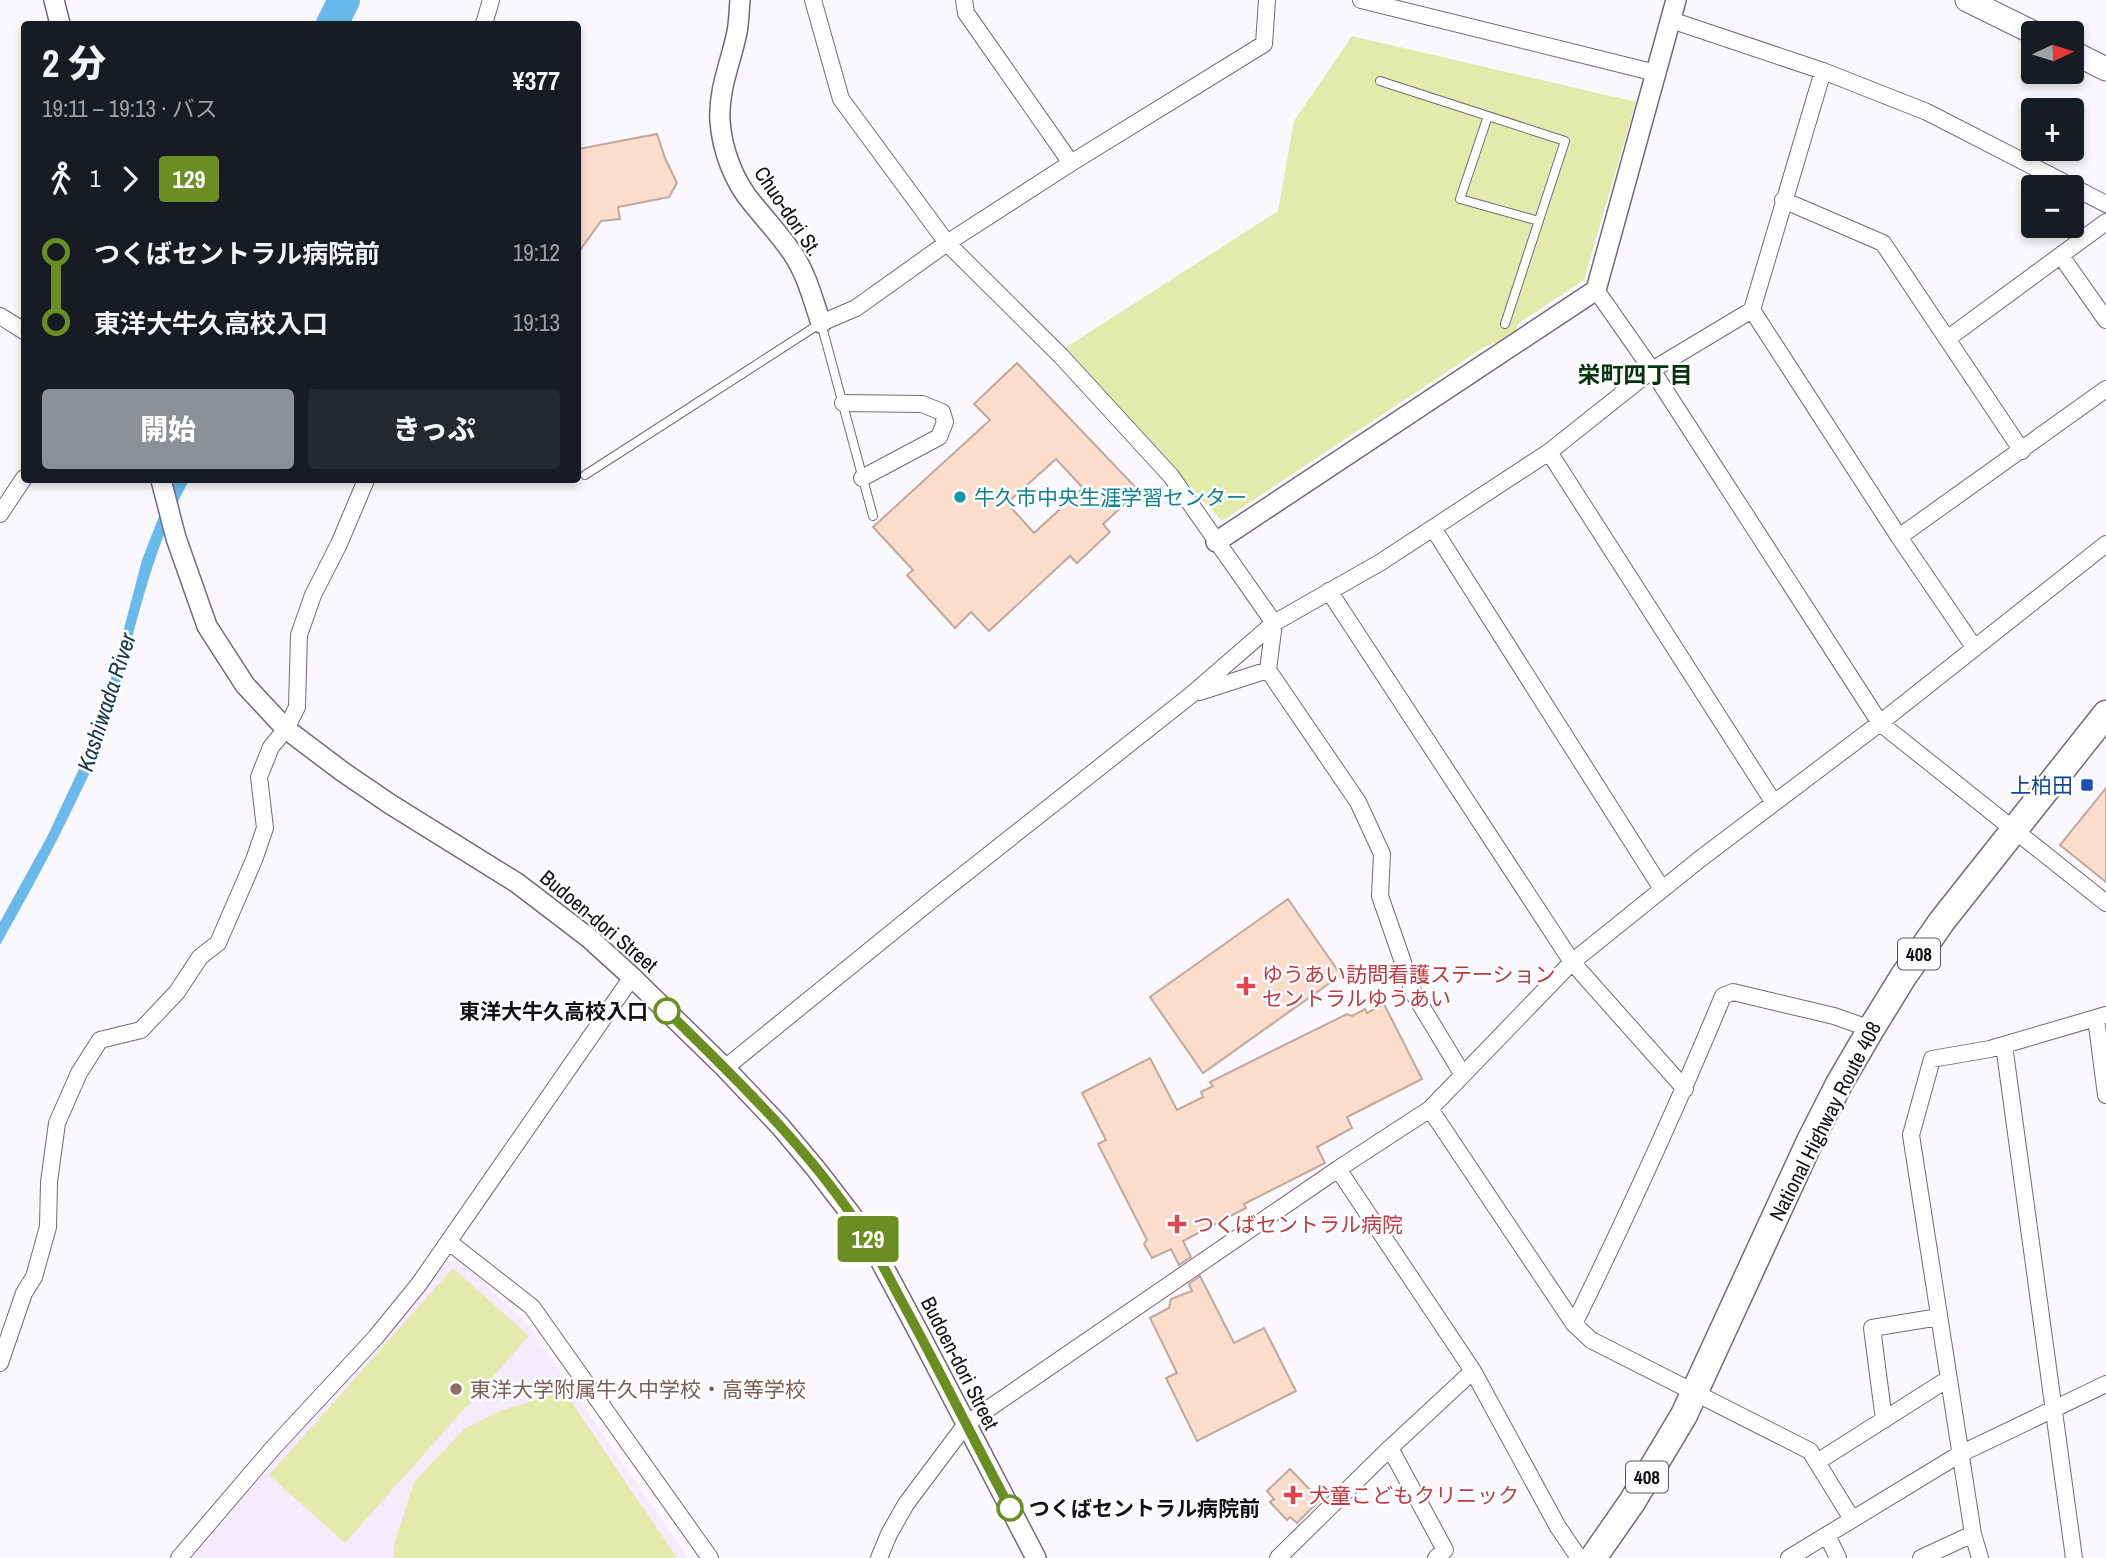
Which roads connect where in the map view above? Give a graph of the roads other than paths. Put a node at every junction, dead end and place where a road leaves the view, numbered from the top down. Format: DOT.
graph roads {
  1 [pos="54,0"];
  2 [pos="491,0"];
  3 [pos="740,0"];
  4 [pos="813,0"];
  5 [pos="964,0"];
  6 [pos="1267,0"];
  7 [pos="1361,0"];
  8 [pos="1676,0"];
  9 [pos="1978,3"];
  10 [pos="1671,20"];
  11 [pos="59,21"];
  12 [pos="485,21"];
  13 [pos="2021,26"];
  14 [pos="2084,58"];
  15 [pos="2106,69"];
  16 [pos="1824,71"];
  17 [pos="1656,73"];
  18 [pos="1380,81"];
  19 [pos="1488,116"];
  20 [pos="1070,163"];
  21 [pos="1783,200"];
  22 [pos="2106,204"];
  23 [pos="1539,221"];
  24 [pos="2106,222"];
  25 [pos="947,243"];
  26 [pos="2061,256"];
  27 [pos="1596,290"];
  28 [pos="1752,310"];
  29 [pos="0,316"];
  30 [pos="2106,320"];
  31 [pos="821,323"];
  32 [pos="1505,324"];
  33 [pos="21,329"];
  34 [pos="1947,339"];
  35 [pos="1652,370"];
  36 [pos="2106,389"];
  37 [pos="843,403"];
  38 [pos="2022,451"];
  39 [pos="1549,452"];
  40 [pos="585,475"];
  41 [pos="862,478"];
  42 [pos="21,482"];
  43 [pos="162,483"];
  44 [pos="365,483"];
  45 [pos="0,514"];
  46 [pos="873,516"];
  47 [pos="1433,528"];
  48 [pos="1899,537"];
  49 [pos="1216,542"];
  50 [pos="2106,544"];
  51 [pos="1329,591"];
  52 [pos="1274,623"];
  53 [pos="1974,647"];
  54 [pos="1268,670"];
  55 [pos="1191,695"];
  56 [pos="2106,714"];
  57 [pos="1880,723"];
  58 [pos="286,729"];
  59 [pos="1774,803"];
  60 [pos="2014,829"];
  61 [pos="1662,890"];
  62 [pos="2106,904"];
  63 [pos="1572,962"];
  64 [pos="632,977"];
  65 [pos="2101,1017"];
  66 [pos="1871,1029"];
  67 [pos="2004,1045"];
  68 [pos="725,1068"];
  69 [pos="1462,1075"];
  70 [pos="1685,1090"];
  71 [pos="2106,1095"];
  72 [pos="1430,1109"];
  73 [pos="1338,1169"];
  74 [pos="449,1242"];
  75 [pos="1939,1317"];
  76 [pos="1574,1324"];
  77 [pos="0,1363"];
  78 [pos="1473,1371"];
  79 [pos="1948,1379"];
  80 [pos="2106,1384"];
  81 [pos="1695,1393"];
  82 [pos="2053,1409"];
  83 [pos="1884,1420"];
  84 [pos="966,1424"];
  85 [pos="1390,1448"];
  86 [pos="1960,1454"];
  87 [pos="1817,1462"];
  88 [pos="1852,1519"];
  89 [pos="1973,1534"];
  90 [pos="1827,1535"];
  91 [pos="179,1558"];
  92 [pos="710,1558"];
  93 [pos="879,1558"];
  94 [pos="1036,1558"];
  95 [pos="1278,1558"];
  96 [pos="1436,1558"];
  97 [pos="1579,1558"];
  98 [pos="1593,1558"];
  99 [pos="1789,1558"];
  100 [pos="1838,1558"];
  101 [pos="1921,1558"];
  102 [pos="1980,1558"];
  103 [pos="2074,1558"];
  1 -- 11 [label="street"];
  2 -- 12 [label="street"];
  3 -- 31 [label="street, Chuo-dori St."];
  4 -- 25 [label="street"];
  5 -- 20 [label="street"];
  6 -- 20 [label="street"];
  7 -- 17 [label="street"];
  8 -- 10 [label="street"];
  9 -- 13 [label="main road"];
  10 -- 16 [label="street"];
  10 -- 17 [label="street"];
  14 -- 15 [label="main road"];
  16 -- 21 [label="street"];
  16 -- 22 [label="street"];
  17 -- 27 [label="street"];
  18 -- 19 [label="lane"];
  19 -- 23 [label="lane"];
  19 -- 23 [label="lane"];
  20 -- 25 [label="street"];
  21 -- 28 [label="street"];
  21 -- 34 [label="street"];
  23 -- 32 [label="lane"];
  24 -- 26 [label="street"];
  25 -- 31 [label="street"];
  25 -- 49 [label="street"];
  26 -- 30 [label="street"];
  26 -- 34 [label="street"];
  27 -- 35 [label="street"];
  27 -- 49 [label="street"];
  28 -- 35 [label="street"];
  28 -- 48 [label="street"];
  29 -- 33 [label="street"];
  31 -- 37 [label="lane"];
  31 -- 40 [label="lane"];
  34 -- 38 [label="street"];
  35 -- 39 [label="street"];
  35 -- 57 [label="street"];
  36 -- 38 [label="street"];
  37 -- 41 [label="lane"];
  37 -- 41 [label="street"];
  38 -- 48 [label="street"];
  39 -- 47 [label="street"];
  39 -- 59 [label="street"];
  41 -- 46 [label="lane"];
  42 -- 45 [label="street"];
  43 -- 58 [label="street, Budoen-dori Street"];
  44 -- 58 [label="street"];
  47 -- 51 [label="street"];
  47 -- 61 [label="street"];
  48 -- 53 [label="street"];
  49 -- 52 [label="street"];
  50 -- 53 [label="street"];
  51 -- 52 [label="street"];
  51 -- 63 [label="street"];
  52 -- 54 [label="street"];
  52 -- 55 [label="street"];
  53 -- 57 [label="street"];
  54 -- 55 [label="street"];
  54 -- 69 [label="street"];
  55 -- 68 [label="street"];
  56 -- 60 [label="highway, National Highway Route 408 / 408"];
  57 -- 59 [label="street"];
  57 -- 60 [label="street"];
  58 -- 64 [label="street, Budoen-dori Street"];
  58 -- 77 [label="street"];
  59 -- 61 [label="street"];
  60 -- 62 [label="street"];
  60 -- 66 [label="highway, National Highway Route 408 / 408"];
  61 -- 63 [label="street"];
  63 -- 69 [label="street"];
  63 -- 70 [label="street"];
  64 -- 68 [label="street, Budoen-dori Street"];
  64 -- 74 [label="street"];
  65 -- 67 [label="street"];
  65 -- 71 [label="street"];
  66 -- 70 [label="street"];
  66 -- 81 [label="highway, National Highway Route 408 / 408"];
  67 -- 75 [label="street"];
  67 -- 82 [label="street"];
  68 -- 84 [label="street, Budoen-dori Street"];
  69 -- 72 [label="street"];
  70 -- 76 [label="street"];
  72 -- 73 [label="street"];
  72 -- 76 [label="street"];
  73 -- 78 [label="street"];
  73 -- 84 [label="street"];
  74 -- 91 [label="street"];
  74 -- 92 [label="street"];
  75 -- 79 [label="street"];
  75 -- 83 [label="street"];
  76 -- 81 [label="street"];
  78 -- 85 [label="street"];
  78 -- 97 [label="street"];
  79 -- 83 [label="street"];
  79 -- 86 [label="street"];
  80 -- 82 [label="street"];
  81 -- 87 [label="street"];
  81 -- 98 [label="highway, National Highway Route 408 / 408"];
  82 -- 86 [label="street"];
  82 -- 103 [label="street"];
  83 -- 87 [label="street"];
  84 -- 93 [label="street"];
  84 -- 94 [label="street, Budoen-dori Street"];
  85 -- 95 [label="street"];
  85 -- 96 [label="street"];
  86 -- 88 [label="street"];
  86 -- 89 [label="street"];
  87 -- 88 [label="street"];
  88 -- 90 [label="street"];
  89 -- 101 [label="street"];
  89 -- 102 [label="street"];
  90 -- 99 [label="street"];
  90 -- 100 [label="street"];
}
